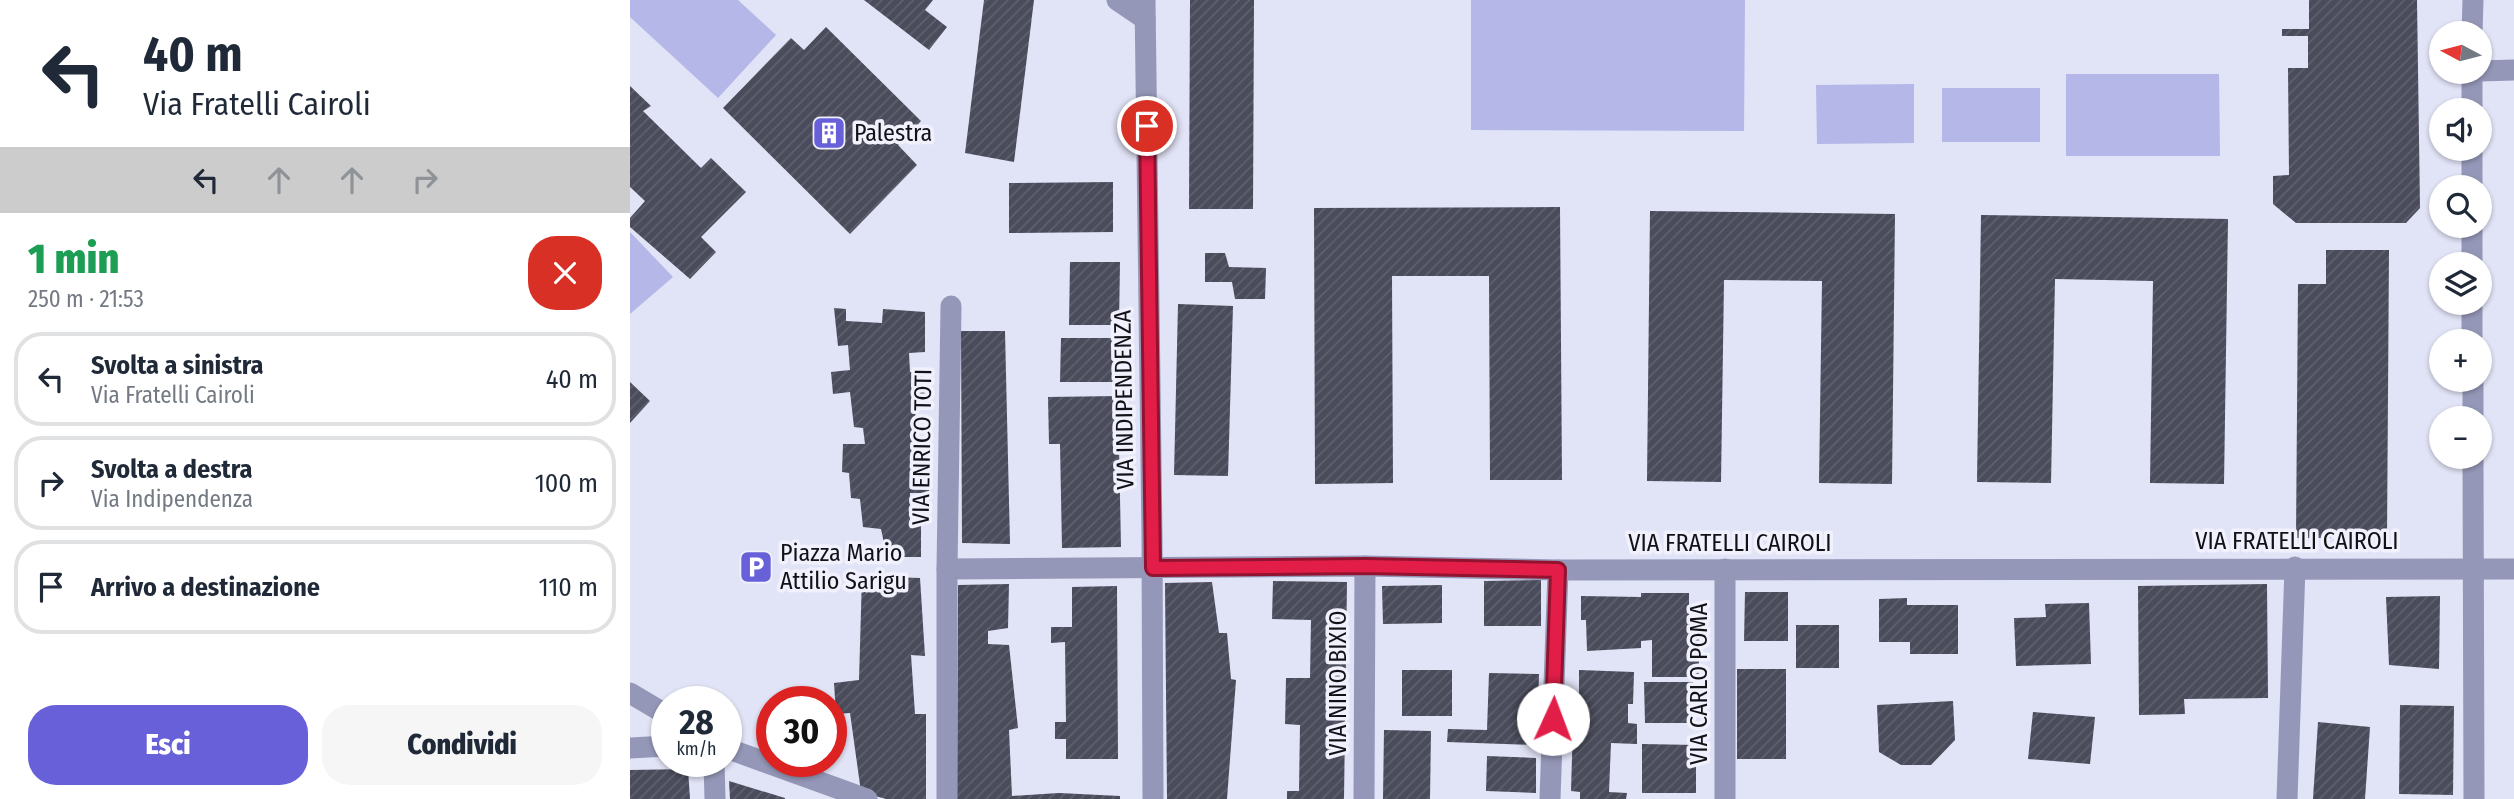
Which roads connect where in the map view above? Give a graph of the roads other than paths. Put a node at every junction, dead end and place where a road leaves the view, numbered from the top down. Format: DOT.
graph roads {
  1 [pos="1117,0"];
  2 [pos="2473,0"];
  3 [pos="1145,9"];
  4 [pos="2472,21"];
  5 [pos="2492,71"];
  6 [pos="2514,71"];
  7 [pos="951,306"];
  8 [pos="2473,469"];
  9 [pos="1365,566"];
  10 [pos="2295,567"];
  11 [pos="1153,568"];
  12 [pos="2473,568"];
  13 [pos="947,569"];
  14 [pos="1725,569"];
  15 [pos="2514,569"];
  16 [pos="1558,570"];
  17 [pos="630,693"];
  18 [pos="651,705"];
  19 [pos="651,747"];
  20 [pos="630,748"];
  21 [pos="714,777"];
  22 [pos="820,777"];
  23 [pos="715,799"];
  24 [pos="867,799"];
  25 [pos="947,799"];
  26 [pos="1153,799"];
  27 [pos="1364,799"];
  28 [pos="1550,799"];
  29 [pos="1725,799"];
  30 [pos="2287,799"];
  31 [pos="2474,799"];
  1 -- 3 [label="street"];
  2 -- 4 [label="street"];
  3 -- 11 [label="street, VIA INDIPENDENZA"];
  5 -- 6 [label="street"];
  7 -- 13 [label="street, VIA ENRICO TOTI"];
  8 -- 12 [label="street"];
  9 -- 11 [label="street, VIA FRATELLI CAIROLI"];
  9 -- 16 [label="street, VIA FRATELLI CAIROLI"];
  9 -- 27 [label="street, VIA NINO BIXIO"];
  10 -- 12 [label="street, VIA FRATELLI CAIROLI"];
  10 -- 14 [label="street, VIA FRATELLI CAIROLI"];
  10 -- 30 [label="street"];
  11 -- 13 [label="street, VIA FRATELLI CAIROLI"];
  11 -- 26 [label="street, VIA INDIPENDENZA"];
  12 -- 15 [label="street, VIA FRATELLI CAIROLI"];
  12 -- 31 [label="street"];
  13 -- 25 [label="street, VIA ENRICO TOTI"];
  14 -- 16 [label="street, VIA FRATELLI CAIROLI"];
  14 -- 29 [label="street, VIA CARLO POMA"];
  16 -- 28 [label="street"];
  17 -- 18 [label="street"];
  19 -- 20 [label="street"];
  21 -- 23 [label="street"];
  22 -- 24 [label="street"];
}
